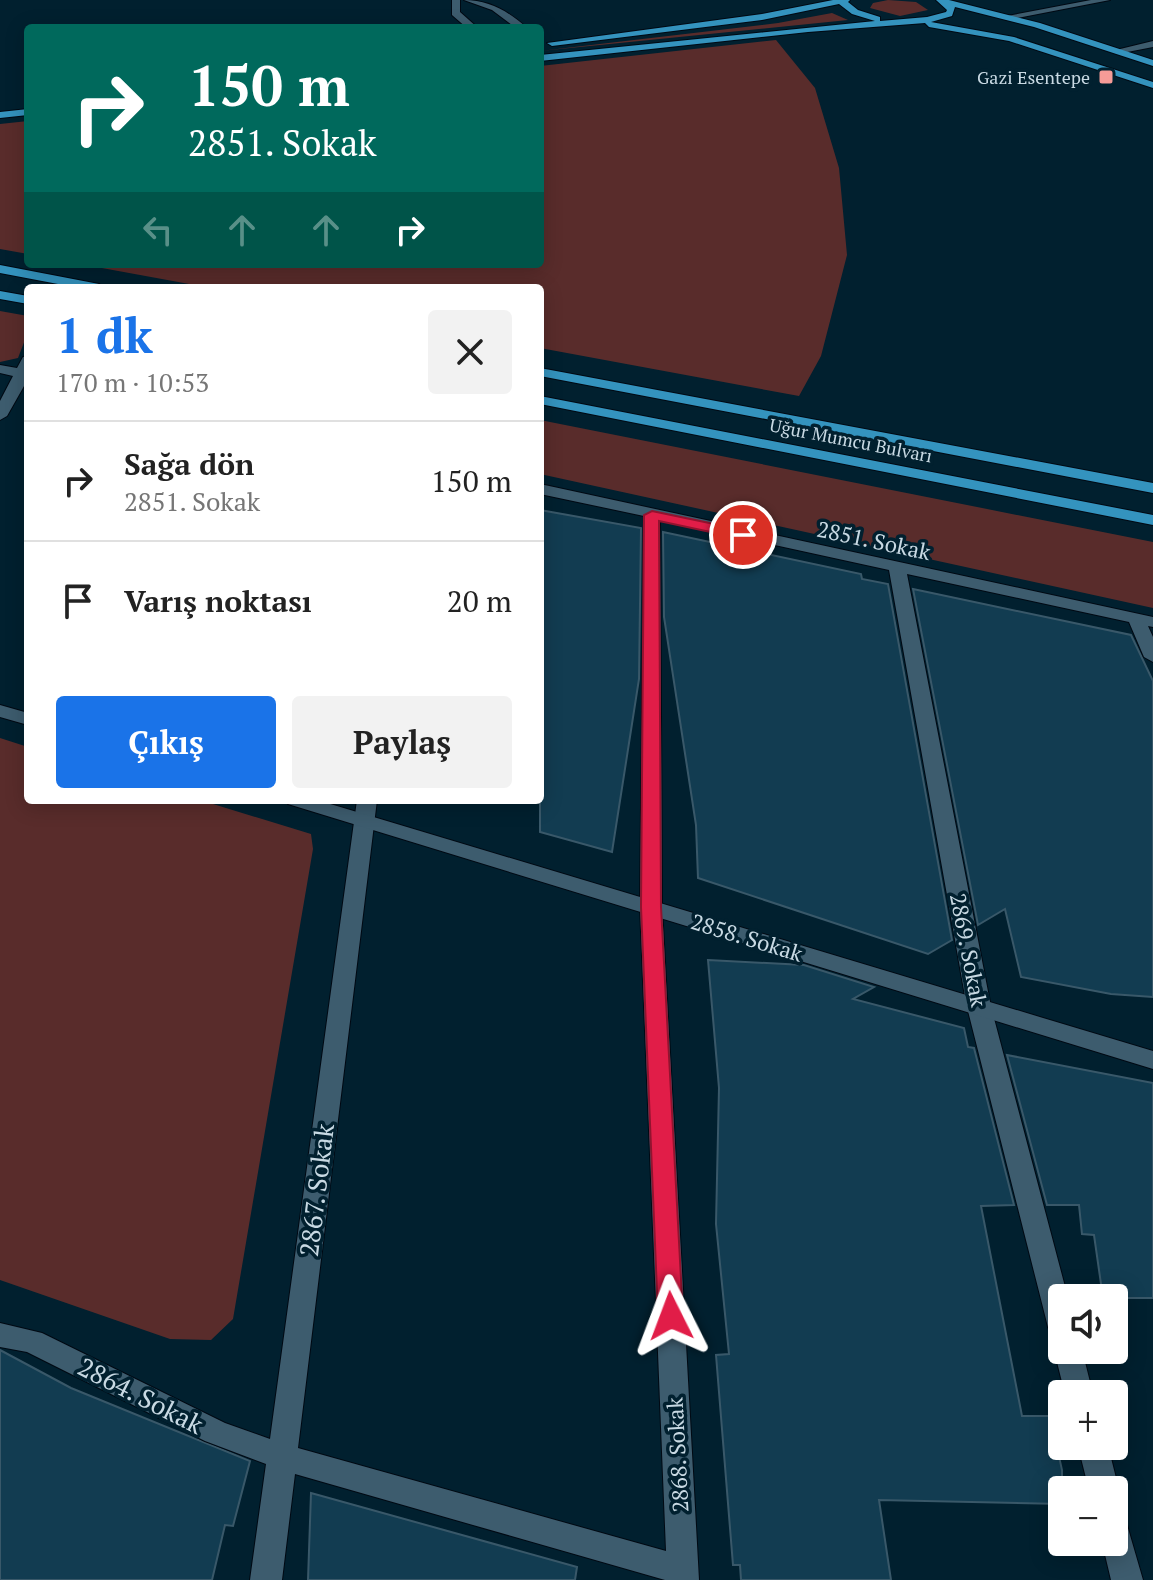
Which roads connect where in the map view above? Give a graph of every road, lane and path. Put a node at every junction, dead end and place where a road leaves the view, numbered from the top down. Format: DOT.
graph roads {
  1 [pos="456,0"];
  2 [pos="468,0"];
  3 [pos="941,0"];
  4 [pos="1106,0"];
  5 [pos="842,1"];
  6 [pos="1007,17"];
  7 [pos="904,21"];
  8 [pos="468,24"];
  9 [pos="517,24"];
  10 [pos="544,43"];
  11 [pos="1153,44"];
  12 [pos="1117,51"];
  13 [pos="544,58"];
  14 [pos="1153,63"];
  15 [pos="1153,85"];
  16 [pos="24,100"];
  17 [pos="14,101"];
  18 [pos="24,112"];
  19 [pos="0,115"];
  20 [pos="0,269"];
  21 [pos="78,284"];
  22 [pos="0,295"];
  23 [pos="24,299"];
  24 [pos="0,369"];
  25 [pos="544,373"];
  26 [pos="24,374"];
  27 [pos="544,401"];
  28 [pos="0,416"];
  29 [pos="1153,488"];
  30 [pos="544,490"];
  31 [pos="652,515"];
  32 [pos="1153,520"];
  33 [pos="897,567"];
  34 [pos="1144,620"];
  35 [pos="1153,657"];
  36 [pos="0,711"];
  37 [pos="24,718"];
  38 [pos="323,804"];
  39 [pos="365,810"];
  40 [pos="651,907"];
  41 [pos="979,1007"];
  42 [pos="1153,1060"];
  43 [pos="1051,1284"];
  44 [pos="0,1335"];
  45 [pos="282,1457"];
  46 [pos="1121,1556"];
  47 [pos="683,1575"];
  48 [pos="266,1580"];
  49 [pos="1127,1580"];
  1 -- 8 [label="street"];
  2 -- 9 [label="street"];
  3 -- 6 [label="main road"];
  3 -- 7 [label="main road"];
  4 -- 6 [label="street"];
  5 -- 7 [label="main road"];
  5 -- 10 [label="main road"];
  6 -- 12 [label="main road"];
  7 -- 13 [label="main road"];
  7 -- 15 [label="main road"];
  11 -- 12 [label="street"];
  12 -- 14 [label="main road"];
  16 -- 17 [label="main road"];
  18 -- 19 [label="main road"];
  20 -- 21 [label="main road"];
  22 -- 23 [label="main road"];
  24 -- 26 [label="street"];
  25 -- 29 [label="main road, Uğur Mumcu Bulvarı"];
  26 -- 28 [label="street"];
  27 -- 32 [label="main road, Uğur Mumcu Bulvarı"];
  30 -- 31 [label="street, 2851. Sokak"];
  31 -- 33 [label="street, 2851. Sokak"];
  31 -- 40 [label="street, 2868. Sokak"];
  33 -- 34 [label="street, 2851. Sokak"];
  33 -- 41 [label="street, 2869. Sokak"];
  34 -- 35 [label="street"];
  36 -- 37 [label="street"];
  38 -- 39 [label="street, 2858. Sokak"];
  39 -- 40 [label="street, 2858. Sokak"];
  39 -- 45 [label="street, 2867. Sokak"];
  40 -- 41 [label="street, 2858. Sokak"];
  40 -- 47 [label="street, 2868. Sokak"];
  41 -- 42 [label="street, 2858. Sokak"];
  41 -- 43 [label="street, 2869. Sokak"];
  44 -- 45 [label="street, 2864. Sokak"];
  45 -- 47 [label="street, 2864. Sokak"];
  45 -- 48 [label="street, 2867. Sokak"];
  46 -- 49 [label="street"];
}
